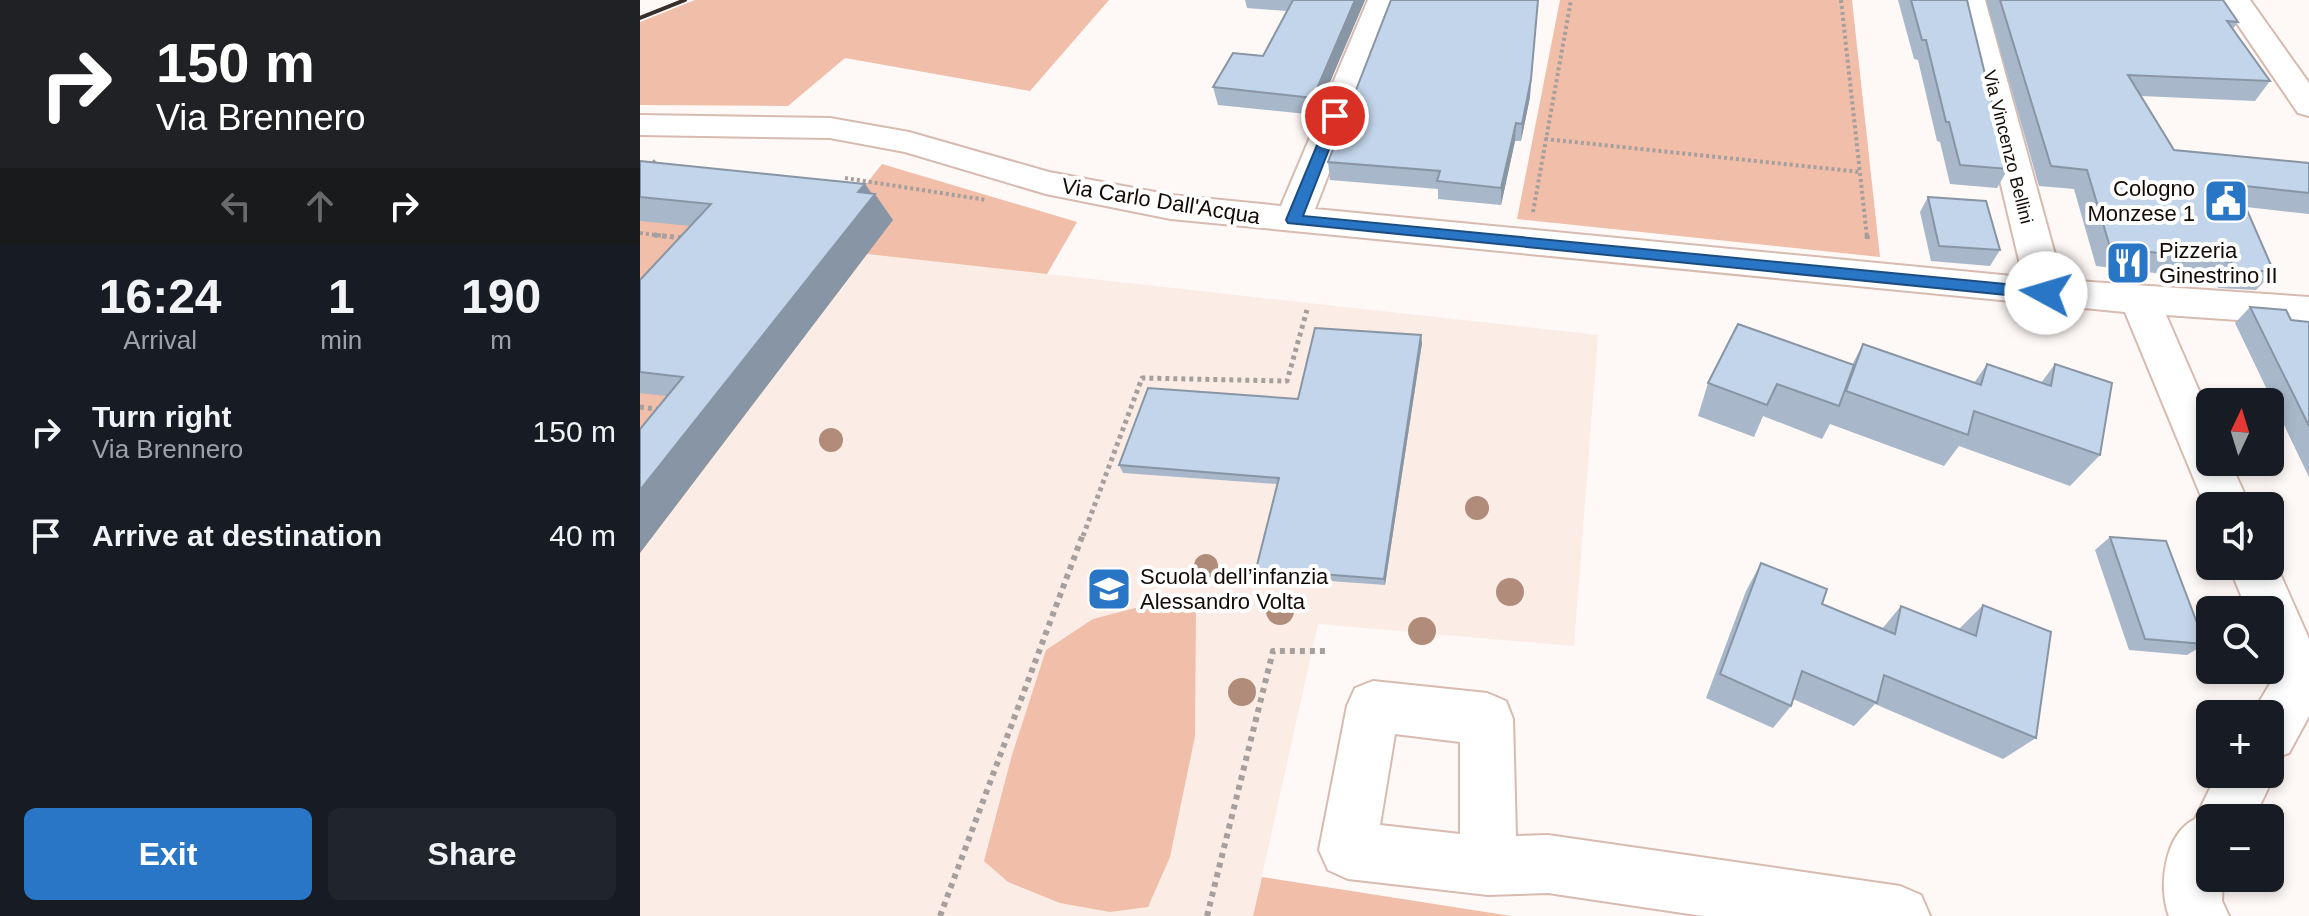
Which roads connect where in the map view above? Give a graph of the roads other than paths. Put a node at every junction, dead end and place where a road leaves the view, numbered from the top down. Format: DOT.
graph roads {
  1 [pos="1382,0"];
  2 [pos="1971,0"];
  3 [pos="2235,0"];
  4 [pos="2309,106"];
  5 [pos="640,125"];
  6 [pos="1293,220"];
  7 [pos="2046,293"];
  8 [pos="2139,299"];
  9 [pos="2309,311"];
  10 [pos="2221,492"];
  11 [pos="2259,580"];
  12 [pos="2287,727"];
  13 [pos="2196,860"];
  14 [pos="1488,866"];
  15 [pos="1900,916"];
  16 [pos="2199,916"];
  1 -- 6 [label="street"];
  2 -- 7 [label="street, Via Vincenzo Bellini"];
  3 -- 4 [label="street"];
  5 -- 6 [label="street, Via Carlo Dall'Acqua"];
  6 -- 7 [label="street, Via Carlo Dall'Acqua"];
  7 -- 8 [label="street, Via Carlo Dall'Acqua"];
  8 -- 9 [label="street, Via Carlo Dall'Acqua"];
  8 -- 10 [label="street"];
  11 -- 12 [label="street"];
  13 -- 16 [label="street"];
  14 -- 15 [label="street"];
}
